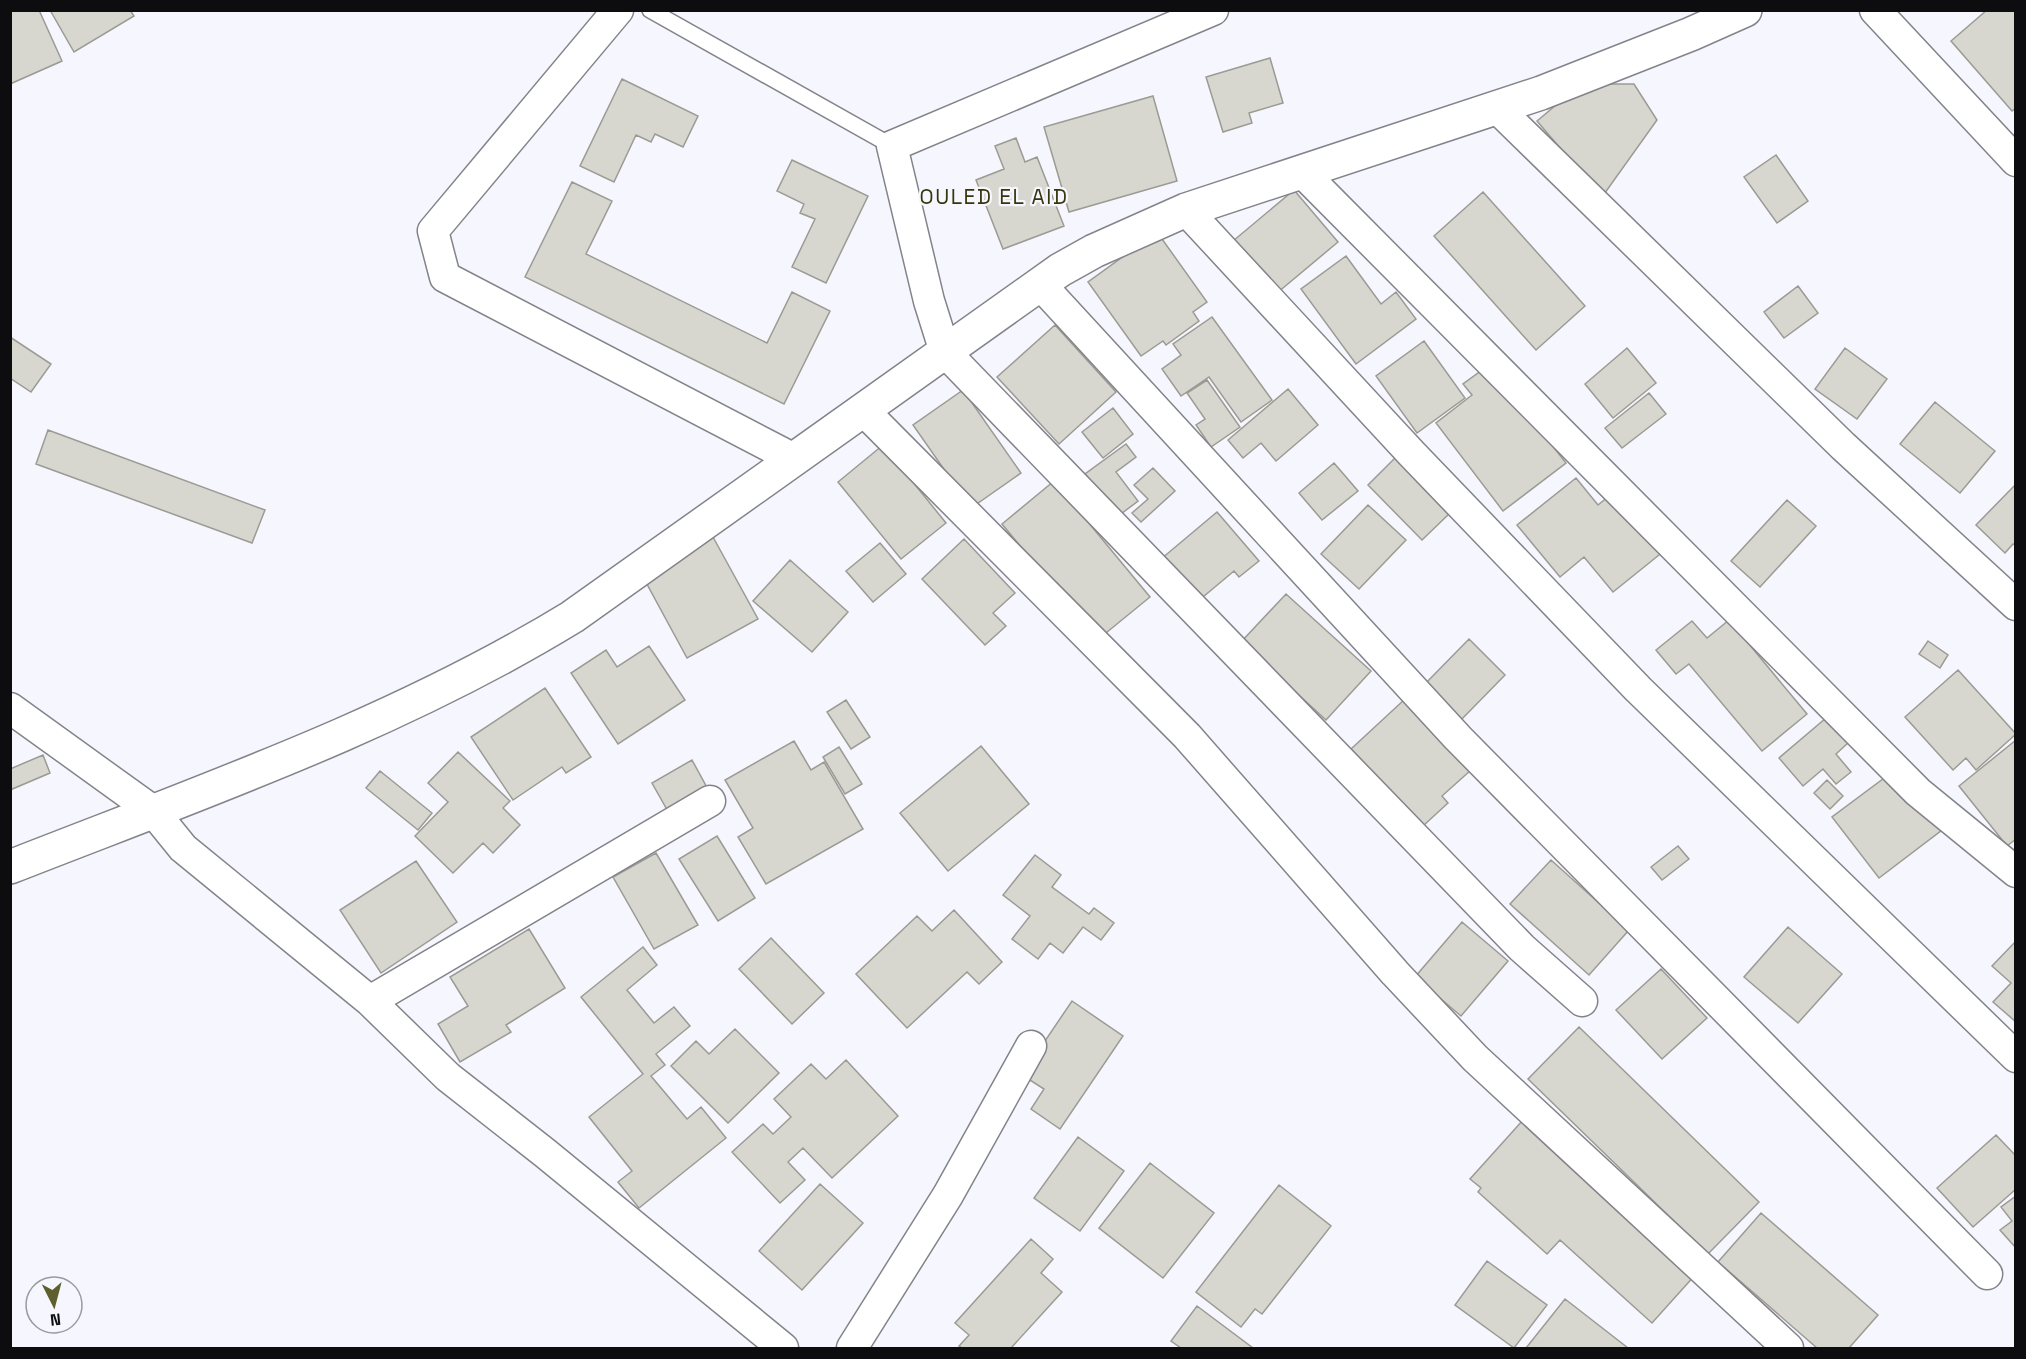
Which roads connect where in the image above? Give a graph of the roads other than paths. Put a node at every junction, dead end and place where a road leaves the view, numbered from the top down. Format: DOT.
graph roads {
  1 [pos="618,10"];
  2 [pos="650,10"];
  3 [pos="1214,10"];
  4 [pos="1745,10"];
  5 [pos="1875,10"];
  6 [pos="1497,108"];
  7 [pos="892,146"];
  8 [pos="2016,160"];
  9 [pos="1302,172"];
  10 [pos="1186,210"];
  11 [pos="1040,284"];
  12 [pos="945,352"];
  13 [pos="863,410"];
  14 [pos="794,459"];
  15 [pos="2016,605"];
  16 [pos="10,708"];
  17 [pos="710,801"];
  18 [pos="153,811"];
  19 [pos="10,867"];
  20 [pos="2016,872"];
  21 [pos="370,1001"];
  22 [pos="1582,1001"];
  23 [pos="1031,1046"];
  24 [pos="2016,1056"];
  25 [pos="1987,1274"];
  26 [pos="783,1348"];
  27 [pos="852,1348"];
  28 [pos="1788,1348"];
  1 -- 14 [label="street"];
  2 -- 7 [label="lane"];
  3 -- 7 [label="street"];
  4 -- 6 [label="street"];
  5 -- 8 [label="street"];
  6 -- 9 [label="street"];
  6 -- 15 [label="street"];
  7 -- 12 [label="street"];
  9 -- 10 [label="street"];
  9 -- 20 [label="street"];
  10 -- 11 [label="street"];
  10 -- 24 [label="street"];
  11 -- 12 [label="street"];
  11 -- 25 [label="street"];
  12 -- 13 [label="street"];
  12 -- 22 [label="street"];
  13 -- 14 [label="street"];
  13 -- 28 [label="street"];
  14 -- 18 [label="street"];
  16 -- 18 [label="street"];
  17 -- 21 [label="street"];
  18 -- 19 [label="street"];
  18 -- 21 [label="street"];
  21 -- 26 [label="street"];
  23 -- 27 [label="street"];
}
